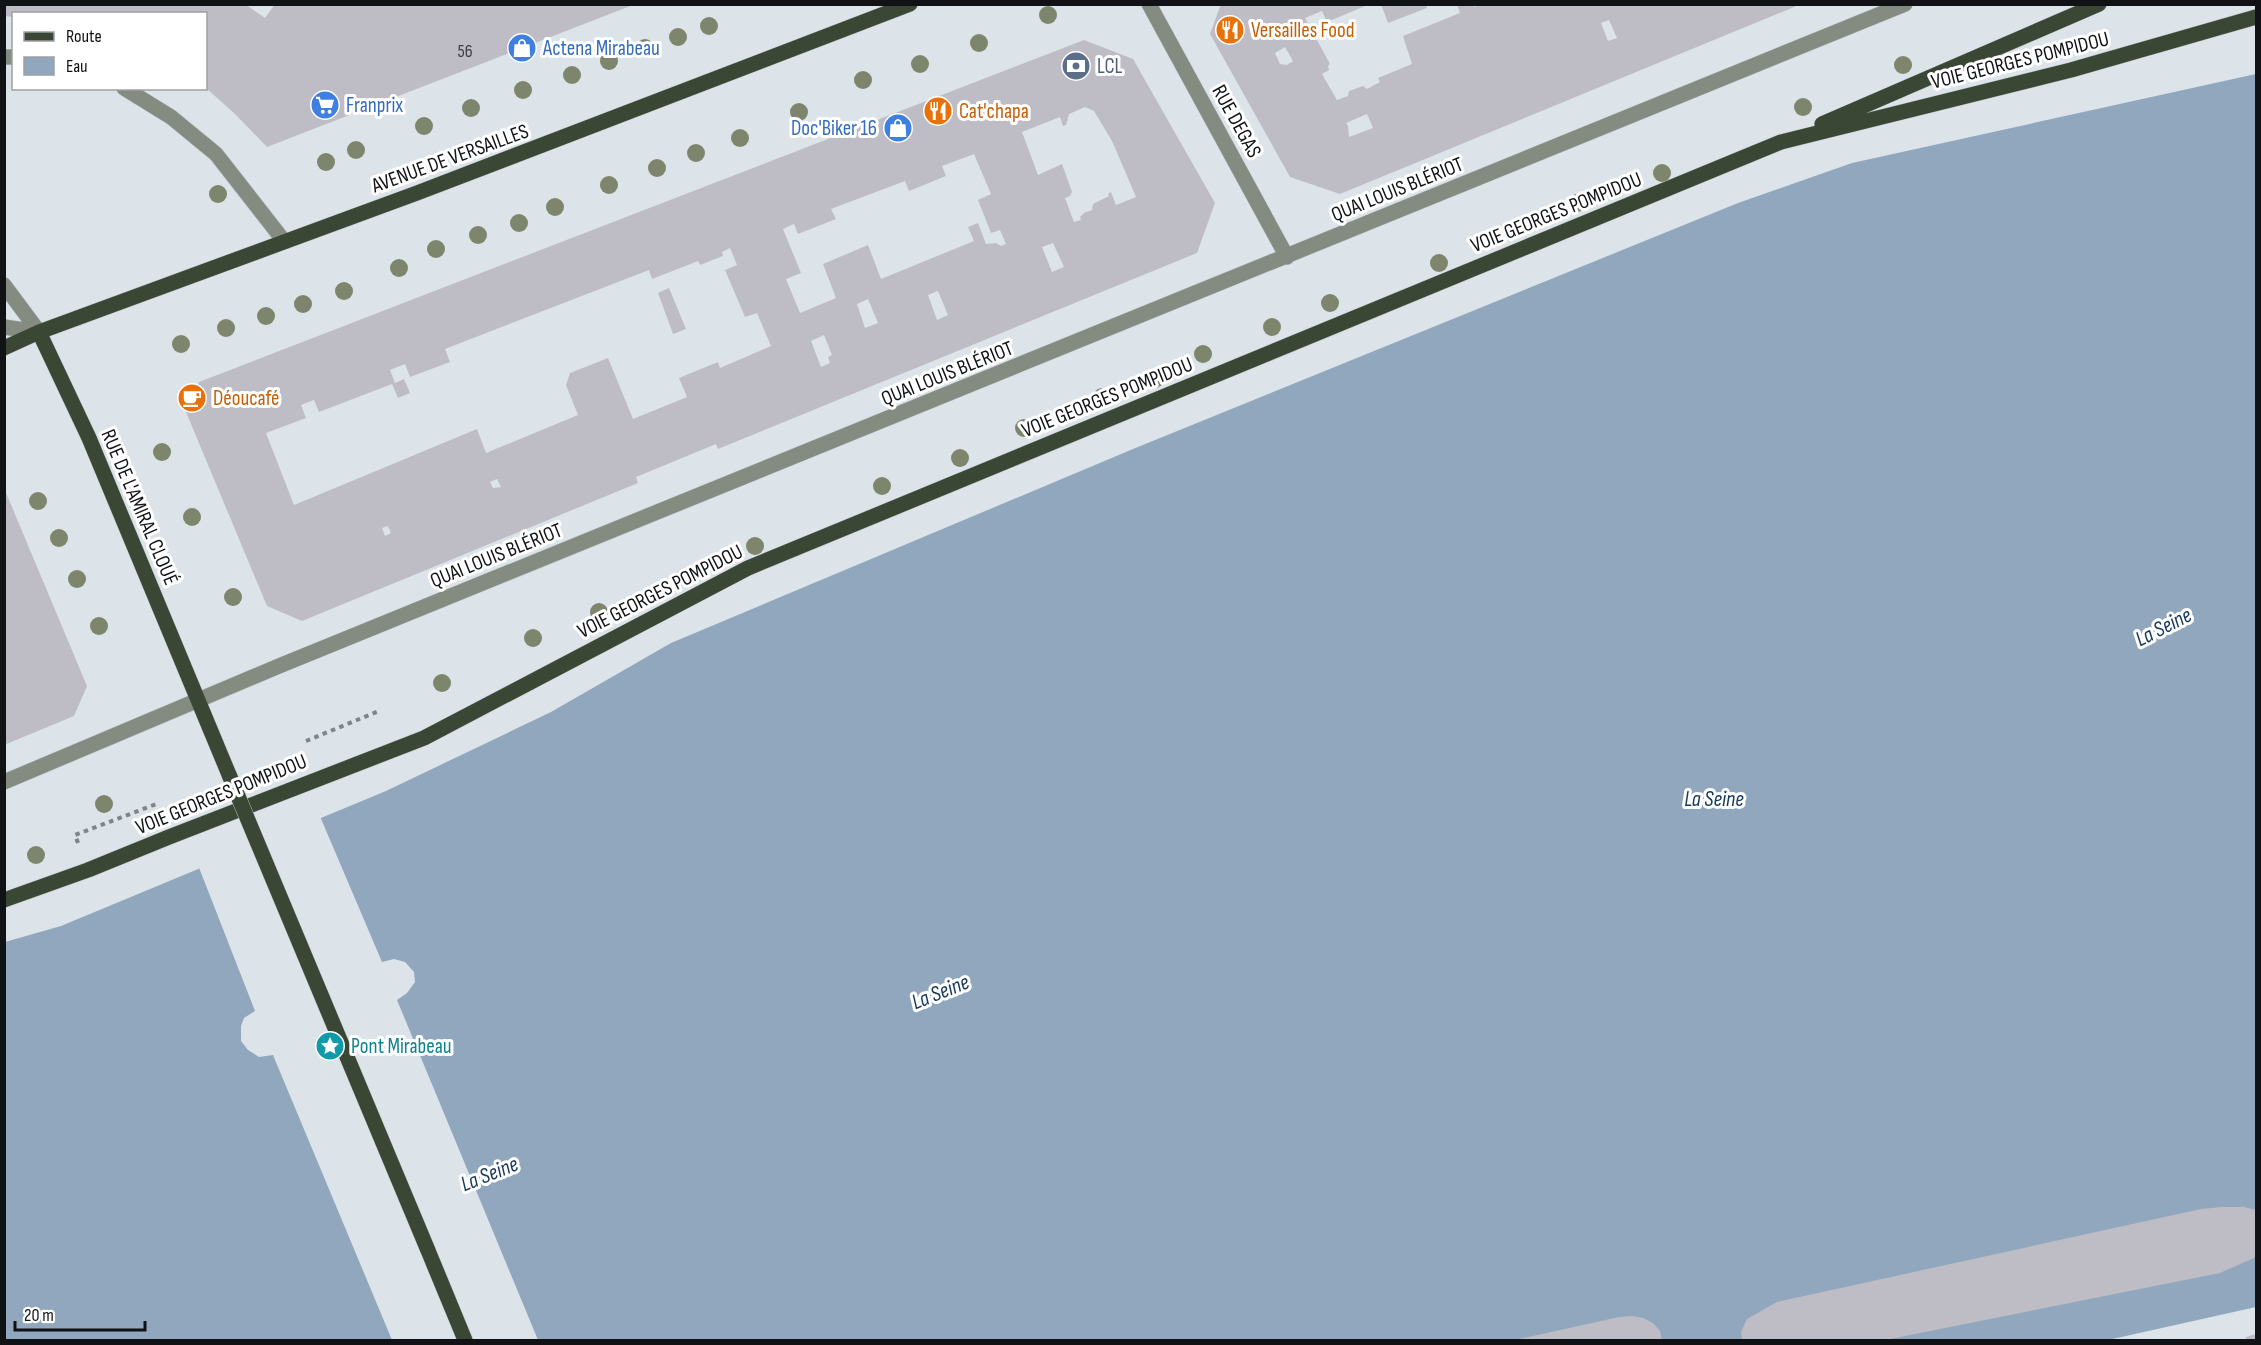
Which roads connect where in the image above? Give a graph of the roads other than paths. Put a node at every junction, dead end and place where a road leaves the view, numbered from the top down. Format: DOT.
graph roads {
  1 [pos="910,4"];
  2 [pos="1149,4"];
  3 [pos="1905,4"];
  4 [pos="2099,4"];
  5 [pos="2256,17"];
  6 [pos="127,90"];
  7 [pos="1781,142"];
  8 [pos="284,241"];
  9 [pos="1287,257"];
  10 [pos="4,285"];
  11 [pos="4,327"];
  12 [pos="39,333"];
  13 [pos="4,348"];
  14 [pos="198,699"];
  15 [pos="4,782"];
  16 [pos="4,900"];
  17 [pos="465,1341"];
  1 -- 8 [label="main road, AVENUE DE VERSAILLES"];
  2 -- 9 [label="street, RUE DEGAS"];
  3 -- 9 [label="street, QUAI LOUIS BLÉRIOT"];
  4 -- 7 [label="main road"];
  5 -- 7 [label="main road, VOIE GEORGES POMPIDOU"];
  6 -- 8 [label="street"];
  7 -- 16 [label="main road, VOIE GEORGES POMPIDOU"];
  8 -- 12 [label="main road, AVENUE DE VERSAILLES"];
  9 -- 14 [label="street, QUAI LOUIS BLÉRIOT"];
  10 -- 12 [label="street"];
  11 -- 12 [label="street"];
  12 -- 13 [label="main road, AVENUE DE VERSAILLES"];
  12 -- 14 [label="main road, RUE DE L'AMIRAL CLOUÉ"];
  14 -- 15 [label="street, QUAI LOUIS BLÉRIOT"];
  14 -- 17 [label="main road, bridge"];
}
